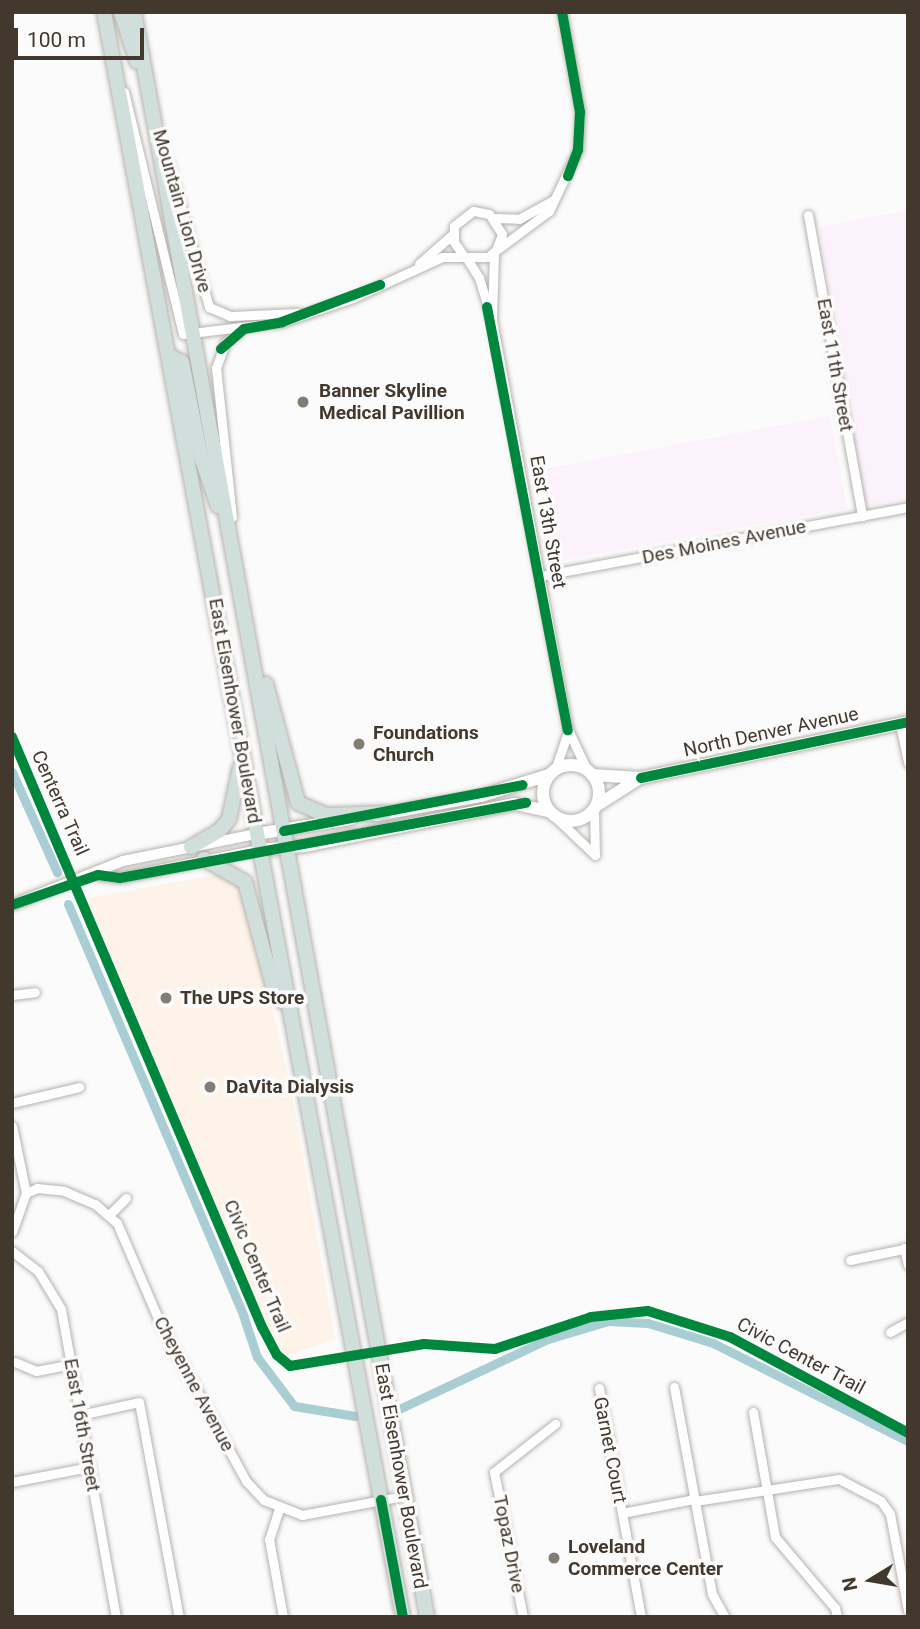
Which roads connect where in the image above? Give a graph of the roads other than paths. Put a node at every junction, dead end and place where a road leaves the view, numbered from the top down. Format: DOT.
graph roads {
  1 [pos="104,12"];
  2 [pos="121,12"];
  3 [pos="134,12"];
  4 [pos="562,12"];
  5 [pos="116,70"];
  6 [pos="152,107"];
  7 [pos="553,200"];
  8 [pos="808,215"];
  9 [pos="495,218"];
  10 [pos="453,234"];
  11 [pos="495,252"];
  12 [pos="465,256"];
  13 [pos="418,265"];
  14 [pos="299,313"];
  15 [pos="492,320"];
  16 [pos="244,329"];
  17 [pos="194,336"];
  18 [pos="170,356"];
  19 [pos="908,507"];
  20 [pos="862,516"];
  21 [pos="233,546"];
  22 [pos="540,576"];
  23 [pos="232,696"];
  24 [pos="904,723"];
  25 [pos="568,730"];
  26 [pos="908,763"];
  27 [pos="552,773"];
  28 [pos="590,773"];
  29 [pos="641,778"];
  30 [pos="595,807"];
  31 [pos="385,813"];
  32 [pos="551,813"];
  33 [pos="284,831"];
  34 [pos="256,834"];
  35 [pos="191,847"];
  36 [pos="286,848"];
  37 [pos="260,850"];
  38 [pos="204,859"];
  39 [pos="98,875"];
  40 [pos="12,905"];
  41 [pos="35,992"];
  42 [pos="12,995"];
  43 [pos="287,1004"];
  44 [pos="79,1087"];
  45 [pos="12,1103"];
  46 [pos="12,1126"];
  47 [pos="26,1193"];
  48 [pos="126,1198"];
  49 [pos="109,1215"];
  50 [pos="12,1231"];
  51 [pos="906,1248"];
  52 [pos="12,1251"];
  53 [pos="850,1259"];
  54 [pos="908,1265"];
  55 [pos="908,1322"];
  56 [pos="890,1332"];
  57 [pos="15,1362"];
  58 [pos="71,1364"];
  59 [pos="674,1387"];
  60 [pos="599,1388"];
  61 [pos="753,1412"];
  62 [pos="80,1415"];
  63 [pos="555,1424"];
  64 [pos="89,1467"];
  65 [pos="12,1482"];
  66 [pos="766,1488"];
  67 [pos="404,1496"];
  68 [pos="381,1500"];
  69 [pos="694,1500"];
  70 [pos="279,1509"];
  71 [pos="622,1513"];
  72 [pos="908,1610"];
  73 [pos="116,1617"];
  74 [pos="179,1617"];
  75 [pos="283,1617"];
  76 [pos="403,1617"];
  77 [pos="427,1617"];
  78 [pos="523,1617"];
  79 [pos="641,1617"];
  80 [pos="725,1617"];
  81 [pos="837,1617"];
  1 -- 5 [label="highway, East Eisenhower Boulevard"];
  2 -- 6 [label="highway"];
  3 -- 6 [label="highway, East Eisenhower Boulevard"];
  4 -- 7 [label="street"];
  5 -- 17 [label="street"];
  5 -- 18 [label="highway, East Eisenhower Boulevard"];
  6 -- 14 [label="street, Mountain Lion Drive"];
  6 -- 17 [label="highway, East Eisenhower Boulevard"];
  7 -- 9 [label="street"];
  7 -- 11 [label="street"];
  8 -- 20 [label="street, East 11th Street"];
  9 -- 10 [label="street"];
  9 -- 11 [label="street"];
  10 -- 12 [label="street"];
  10 -- 13 [label="street, Mountain Lion Drive"];
  11 -- 12 [label="street"];
  11 -- 15 [label="street, East 13th Street"];
  12 -- 13 [label="street, Mountain Lion Drive"];
  12 -- 15 [label="street, East 13th Street"];
  13 -- 14 [label="street, Mountain Lion Drive"];
  14 -- 16 [label="street, Mountain Lion Drive"];
  15 -- 22 [label="street, East 13th Street"];
  16 -- 17 [label="street, Mountain Lion Drive"];
  16 -- 21 [label="street"];
  17 -- 21 [label="highway, East Eisenhower Boulevard"];
  18 -- 21 [label="highway"];
  18 -- 23 [label="highway, East Eisenhower Boulevard"];
  19 -- 20 [label="street, Des Moines Avenue"];
  20 -- 22 [label="street, Des Moines Avenue"];
  21 -- 31 [label="highway"];
  21 -- 33 [label="highway, East Eisenhower Boulevard"];
  22 -- 25 [label="street, East 13th Street"];
  23 -- 34 [label="highway, East Eisenhower Boulevard"];
  23 -- 35 [label="highway"];
  24 -- 26 [label="street"];
  24 -- 29 [label="main road, North Denver Avenue"];
  25 -- 27 [label="street, East 13th Street"];
  25 -- 28 [label="street, East 13th Street"];
  27 -- 28 [label="main road"];
  27 -- 31 [label="main road"];
  27 -- 32 [label="main road"];
  28 -- 29 [label="main road, North Denver Avenue"];
  28 -- 30 [label="main road"];
  29 -- 30 [label="main road, North Denver Avenue"];
  30 -- 32 [label="main road"];
  30 -- 32 [label="street"];
  31 -- 33 [label="main road"];
  32 -- 36 [label="main road"];
  33 -- 34 [label="main road"];
  33 -- 36 [label="highway, East Eisenhower Boulevard"];
  34 -- 35 [label="street"];
  34 -- 37 [label="highway, East Eisenhower Boulevard"];
  35 -- 39 [label="street"];
  36 -- 37 [label="main road"];
  36 -- 67 [label="highway, East Eisenhower Boulevard"];
  37 -- 38 [label="street"];
  37 -- 43 [label="highway, East Eisenhower Boulevard"];
  38 -- 39 [label="street"];
  38 -- 43 [label="highway"];
  39 -- 40 [label="street"];
  41 -- 42 [label="street"];
  43 -- 68 [label="highway, East Eisenhower Boulevard"];
  44 -- 45 [label="street"];
  46 -- 47 [label="street"];
  47 -- 49 [label="street, Cheyenne Avenue"];
  47 -- 50 [label="street"];
  48 -- 49 [label="street"];
  49 -- 70 [label="street, Cheyenne Avenue"];
  51 -- 53 [label="street"];
  51 -- 54 [label="street"];
  52 -- 58 [label="street, East 16th Street"];
  55 -- 56 [label="street"];
  57 -- 58 [label="street"];
  58 -- 62 [label="street, East 16th Street"];
  59 -- 69 [label="street"];
  60 -- 71 [label="street, Garnet Court"];
  61 -- 66 [label="street"];
  62 -- 64 [label="street, East 16th Street"];
  62 -- 74 [label="street"];
  63 -- 78 [label="street, Topaz Drive"];
  64 -- 65 [label="street"];
  64 -- 73 [label="street, East 16th Street"];
  66 -- 69 [label="street"];
  66 -- 72 [label="street"];
  66 -- 81 [label="street"];
  67 -- 68 [label="street"];
  67 -- 77 [label="highway, East Eisenhower Boulevard"];
  68 -- 70 [label="street"];
  68 -- 76 [label="highway, East Eisenhower Boulevard"];
  69 -- 71 [label="street"];
  69 -- 80 [label="street"];
  70 -- 75 [label="street"];
  71 -- 79 [label="street, Garnet Court"];
}
